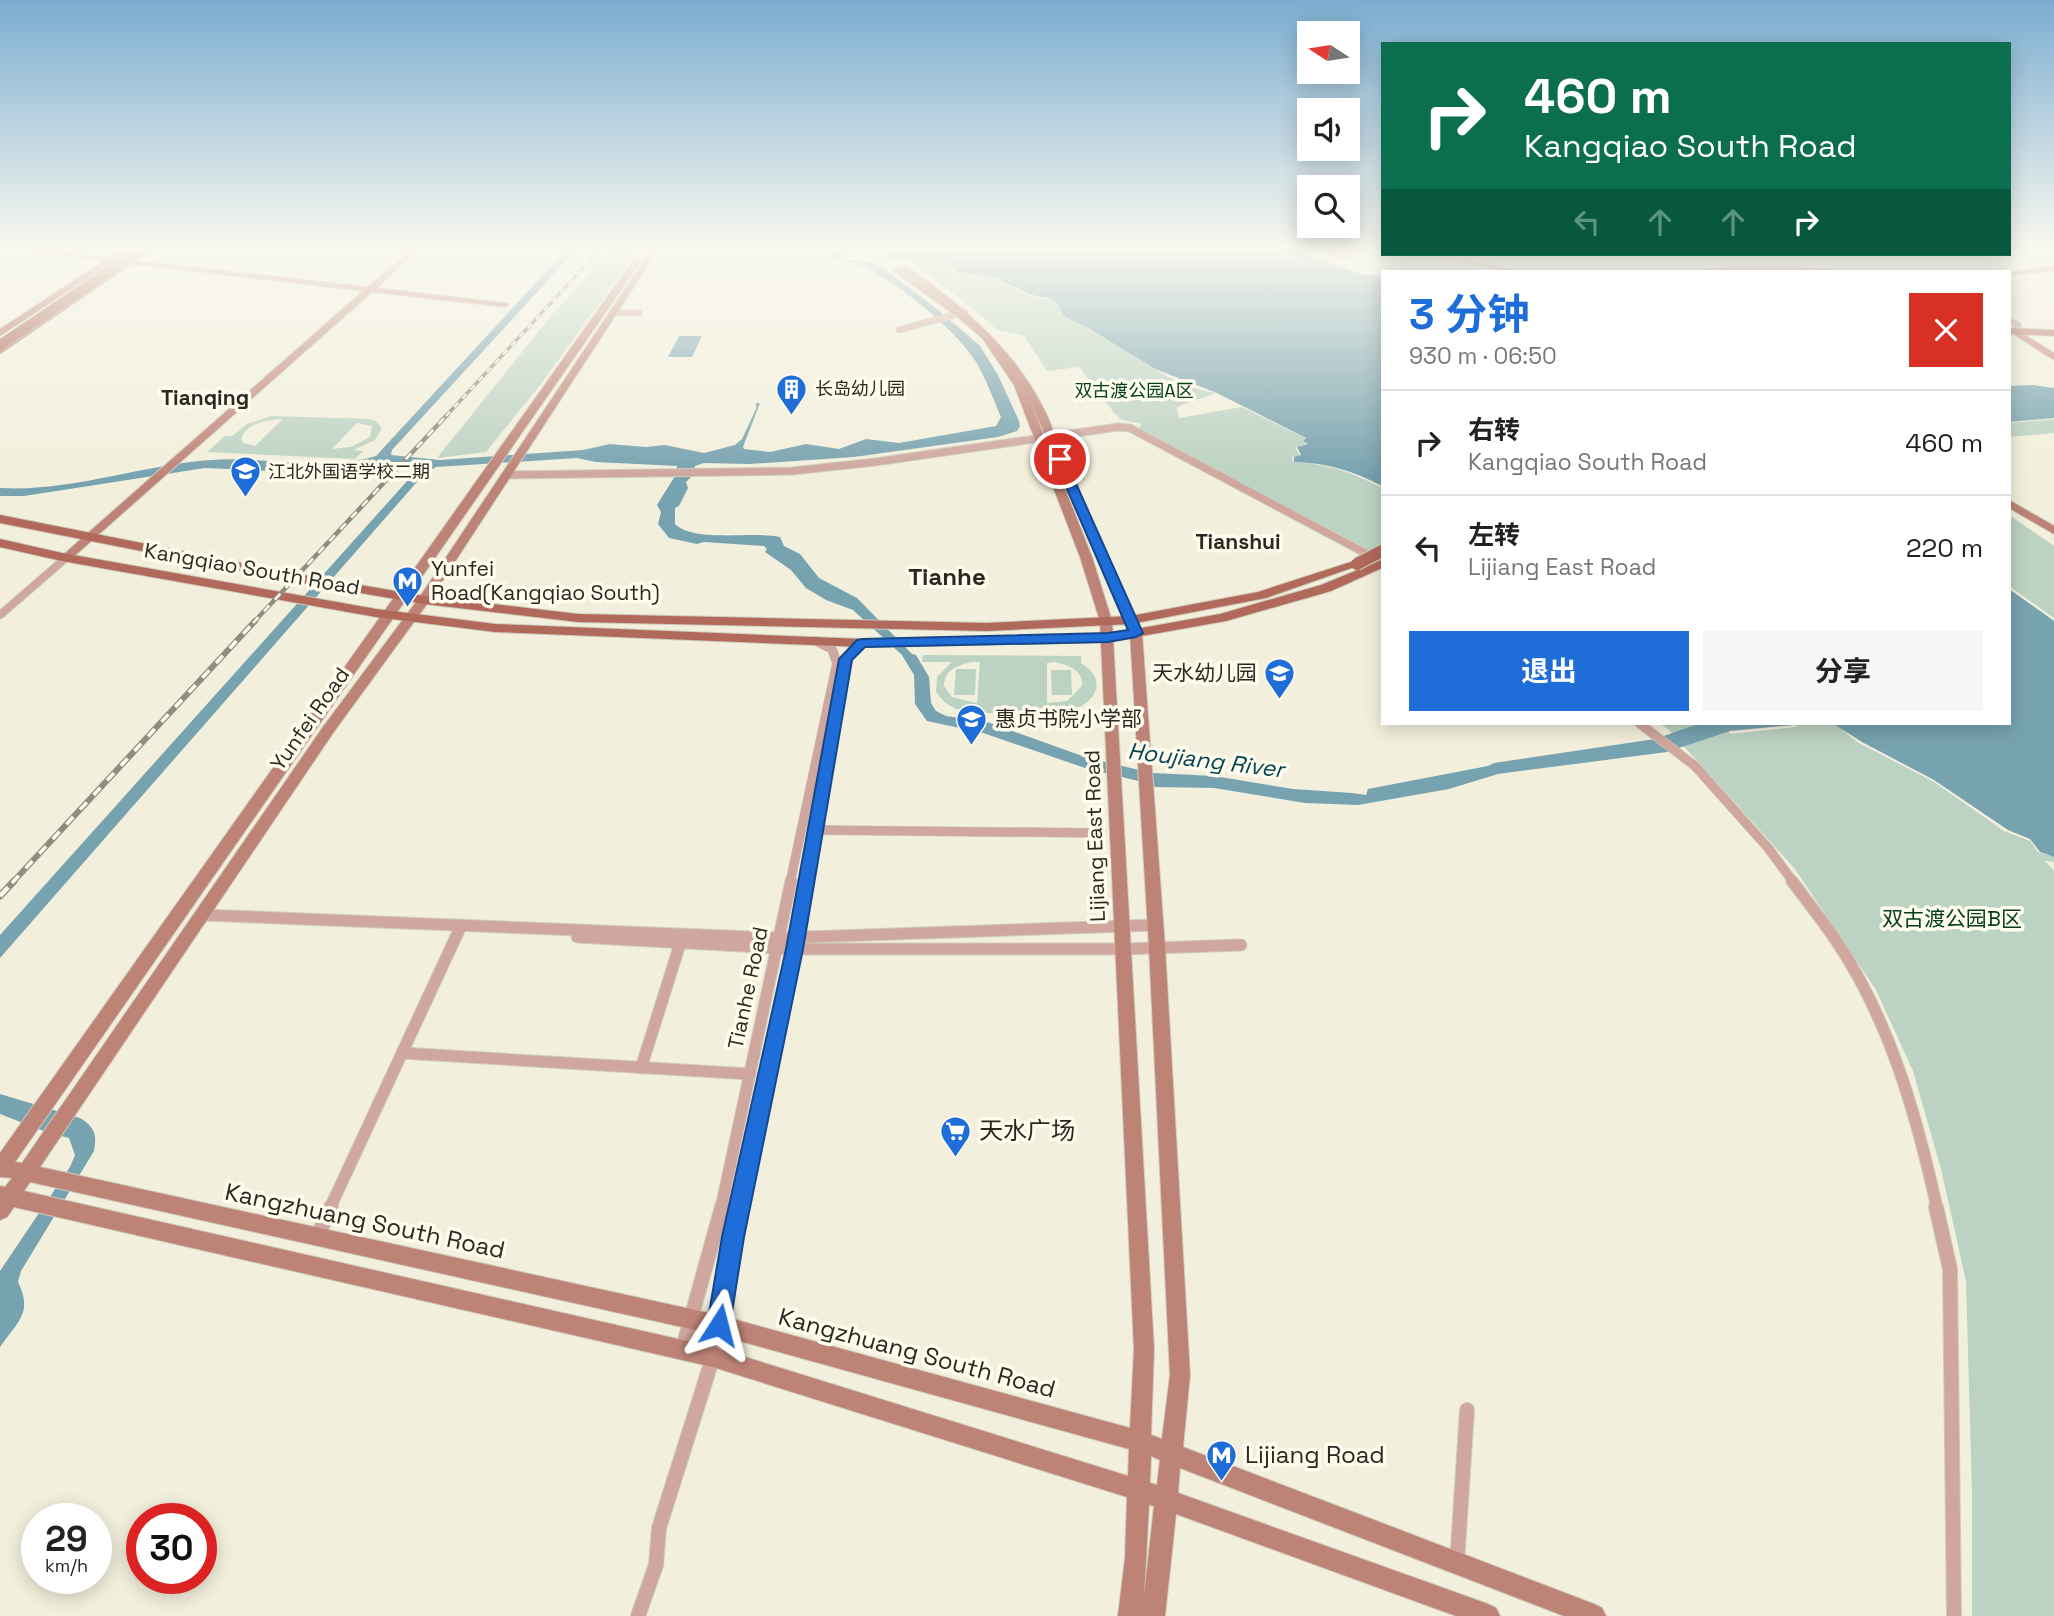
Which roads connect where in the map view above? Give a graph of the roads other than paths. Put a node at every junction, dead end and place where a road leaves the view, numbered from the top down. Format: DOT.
graph roads {
  1 [pos="16,325"];
  2 [pos="16,325"];
  3 [pos="29,325"];
  4 [pos="39,325"];
  5 [pos="329,325"];
  6 [pos="592,325"];
  7 [pos="606,325"];
  8 [pos="916,325"];
  9 [pos="974,325"];
  10 [pos="2054,326"];
  11 [pos="2011,328"];
  12 [pos="899,330"];
  13 [pos="2054,332"];
  14 [pos="0,336"];
  15 [pos="0,345"];
  16 [pos="0,351"];
  17 [pos="2054,357"];
  18 [pos="1044,436"];
  19 [pos="508,473"];
  20 [pos="2011,504"];
  21 [pos="0,519"];
  22 [pos="2054,531"];
  23 [pos="89,537"];
  24 [pos="0,543"];
  25 [pos="0,554"];
  26 [pos="65,557"];
  27 [pos="1373,565"];
  28 [pos="401,596"];
  29 [pos="424,600"];
  30 [pos="388,614"];
  31 [pos="0,615"];
  32 [pos="413,617"];
  33 [pos="1106,621"];
  34 [pos="1133,626"];
  35 [pos="1108,638"];
  36 [pos="816,641"];
  37 [pos="862,643"];
  38 [pos="1642,725"];
  39 [pos="815,830"];
  40 [pos="1101,833"];
  41 [pos="203,915"];
  42 [pos="1155,925"];
  43 [pos="461,926"];
  44 [pos="1121,926"];
  45 [pos="493,928"];
  46 [pos="777,943"];
  47 [pos="795,943"];
  48 [pos="680,944"];
  49 [pos="1241,945"];
  50 [pos="1157,947"];
  51 [pos="1123,949"];
  52 [pos="402,1054"];
  53 [pos="641,1068"];
  54 [pos="750,1074"];
  55 [pos="0,1168"];
  56 [pos="25,1172"];
  57 [pos="3,1201"];
  58 [pos="317,1237"];
  59 [pos="691,1320"];
  60 [pos="719,1325"];
  61 [pos="682,1351"];
  62 [pos="713,1357"];
  63 [pos="1466,1410"];
  64 [pos="1141,1442"];
  65 [pos="1171,1452"];
  66 [pos="1139,1489"];
  67 [pos="1165,1499"];
  68 [pos="1457,1563"];
  69 [pos="638,1616"];
  70 [pos="1130,1616"];
  71 [pos="1153,1616"];
  72 [pos="1488,1616"];
  73 [pos="1594,1616"];
  74 [pos="1954,1616"];
  1 -- 14 [label="main road"];
  2 -- 14 [label="highway, bridge"];
  3 -- 15 [label="highway, bridge"];
  4 -- 16 [label="main road"];
  5 -- 23 [label="main road"];
  6 -- 28 [label="main road, Yunfei Road"];
  7 -- 19 [label="main road, Yunfei Road"];
  8 -- 12 [label="street"];
  9 -- 18 [label="main road, Lijiang East Road"];
  10 -- 11 [label="main road"];
  11 -- 13 [label="main road"];
  11 -- 17 [label="main road"];
  18 -- 19 [label="street"];
  18 -- 27 [label="street"];
  18 -- 33 [label="main road, Lijiang East Road"];
  18 -- 34 [label="main road, Lijiang East Road"];
  19 -- 29 [label="main road, Yunfei Road"];
  20 -- 22 [label="main road"];
  21 -- 23 [label="main road, Kangqiao South Road"];
  23 -- 26 [label="main road"];
  23 -- 28 [label="main road, Kangqiao South Road"];
  24 -- 26 [label="main road, Kangqiao South Road"];
  25 -- 26 [label="main road"];
  26 -- 30 [label="main road, Kangqiao South Road"];
  26 -- 31 [label="street"];
  27 -- 34 [label="main road, Kangqiao South Road"];
  28 -- 29 [label="main road, Kangqiao South Road"];
  28 -- 30 [label="main road, Yunfei Road"];
  29 -- 32 [label="main road, Yunfei Road"];
  29 -- 33 [label="main road, Kangqiao South Road"];
  30 -- 32 [label="main road, Kangqiao South Road"];
  30 -- 55 [label="main road, Yunfei Road"];
  32 -- 36 [label="main road, Kangqiao South Road"];
  32 -- 41 [label="main road, Yunfei Road"];
  33 -- 34 [label="main road, Kangqiao South Road"];
  33 -- 35 [label="main road, Lijiang East Road"];
  34 -- 35 [label="main road, Kangqiao South Road"];
  34 -- 42 [label="main road, Lijiang East Road"];
  35 -- 37 [label="main road, Kangqiao South Road"];
  35 -- 44 [label="main road, Lijiang East Road"];
  36 -- 37 [label="main road, Kangqiao South Road"];
  36 -- 46 [label="street, Tianhe Road"];
  37 -- 39 [label="street, Tianhe Road"];
  38 -- 74 [label="street"];
  39 -- 40 [label="street"];
  39 -- 47 [label="street, Tianhe Road"];
  41 -- 43 [label="street"];
  41 -- 56 [label="main road, Yunfei Road"];
  42 -- 44 [label="street"];
  42 -- 50 [label="main road, Lijiang East Road"];
  43 -- 45 [label="street"];
  43 -- 52 [label="street"];
  44 -- 47 [label="street"];
  44 -- 51 [label="main road, Lijiang East Road"];
  45 -- 46 [label="street"];
  45 -- 48 [label="street"];
  46 -- 47 [label="street"];
  46 -- 48 [label="street"];
  46 -- 54 [label="street, Tianhe Road"];
  47 -- 51 [label="street"];
  47 -- 60 [label="street, Tianhe Road"];
  48 -- 53 [label="street"];
  49 -- 50 [label="street"];
  50 -- 51 [label="street"];
  50 -- 65 [label="main road, Lijiang East Road"];
  51 -- 64 [label="main road, Lijiang East Road"];
  52 -- 53 [label="street"];
  52 -- 58 [label="street"];
  53 -- 54 [label="street"];
  54 -- 59 [label="street, Tianhe Road"];
  55 -- 56 [label="main road, Kangzhuang South Road"];
  56 -- 57 [label="main road, Yunfei Road"];
  56 -- 58 [label="main road, Kangzhuang South Road"];
  57 -- 61 [label="main road"];
  58 -- 59 [label="main road, Kangzhuang South Road"];
  59 -- 60 [label="main road, Kangzhuang South Road"];
  59 -- 61 [label="street, Tianhe Road"];
  60 -- 62 [label="street, Tianhe Road"];
  60 -- 64 [label="main road, Kangzhuang South Road"];
  61 -- 62 [label="main road"];
  62 -- 66 [label="main road"];
  62 -- 69 [label="street, Tianhe Road"];
  63 -- 68 [label="street"];
  64 -- 65 [label="main road, Kangzhuang South Road"];
  64 -- 66 [label="main road, Lijiang East Road"];
  65 -- 67 [label="main road, Lijiang East Road"];
  65 -- 68 [label="main road, Kangzhuang South Road"];
  66 -- 67 [label="main road"];
  66 -- 70 [label="main road, Lijiang East Road"];
  67 -- 71 [label="main road, Lijiang East Road"];
  67 -- 72 [label="main road"];
  68 -- 73 [label="main road, Kangzhuang South Road"];
}
